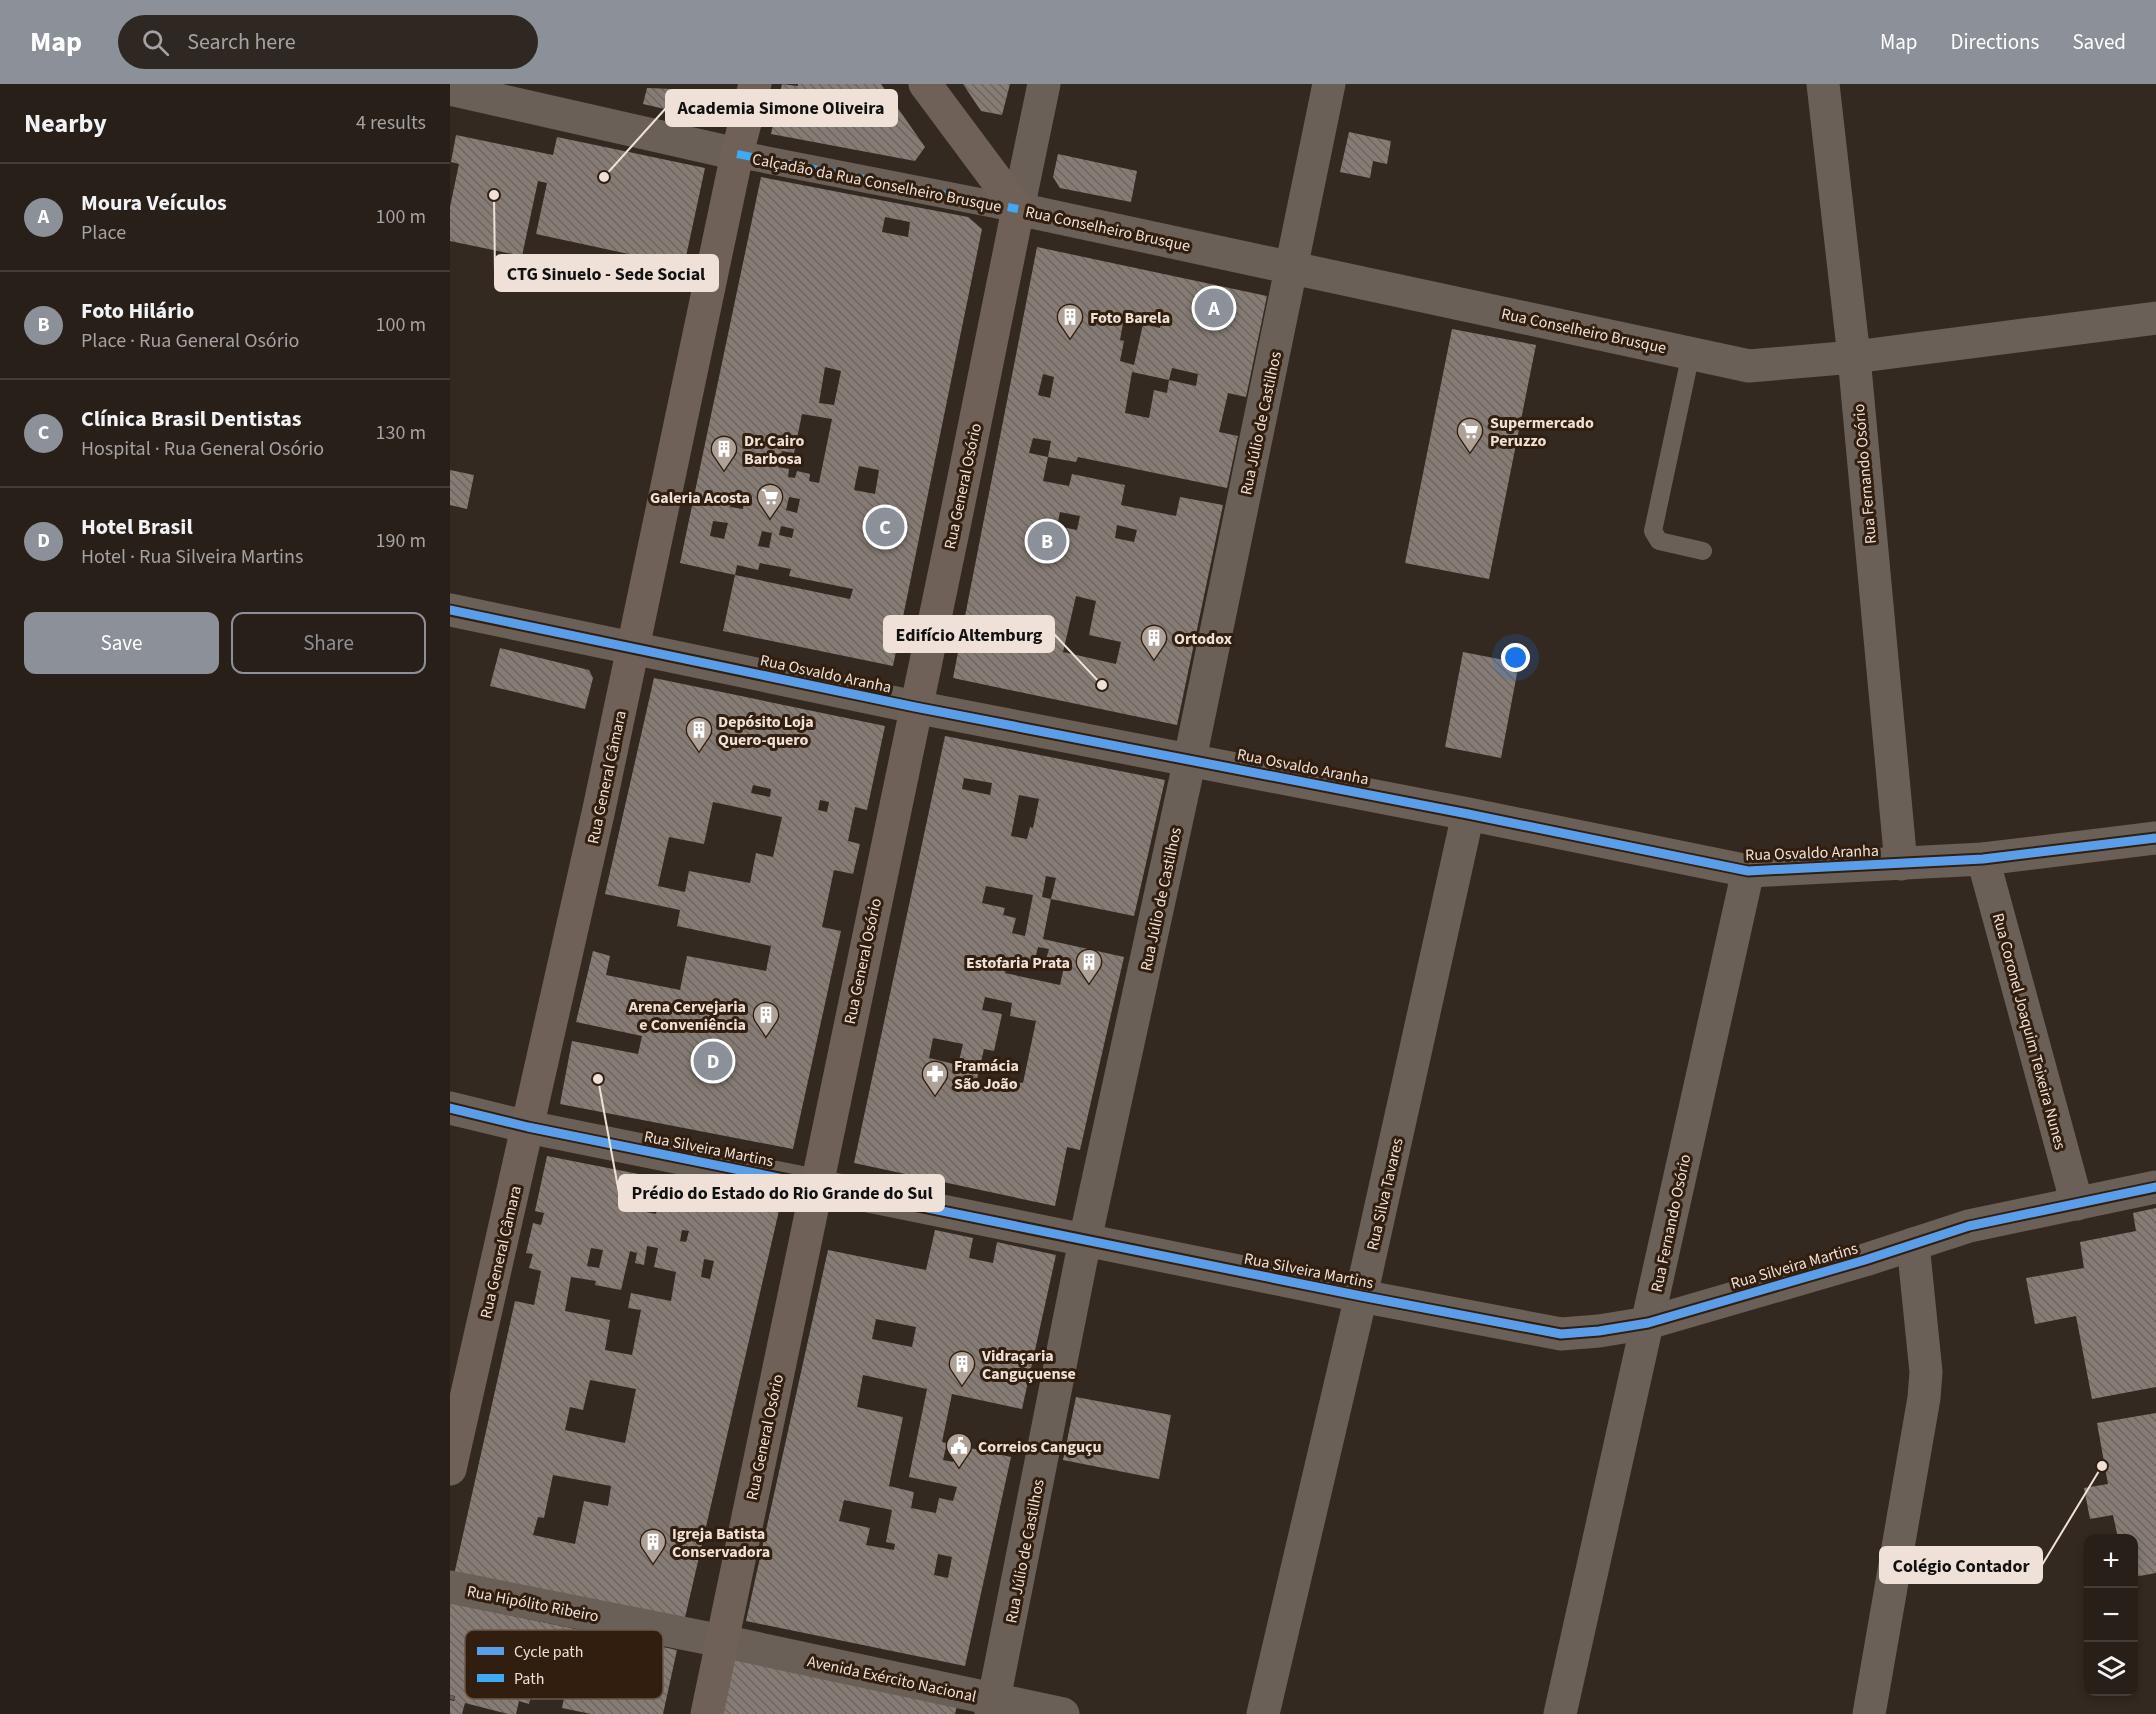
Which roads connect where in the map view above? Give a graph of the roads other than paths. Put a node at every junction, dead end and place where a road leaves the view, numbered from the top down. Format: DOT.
graph roads {
  1 [pos="755,84"];
  2 [pos="925,84"];
  3 [pos="1044,84"];
  4 [pos="1329,84"];
  5 [pos="1823,84"];
  6 [pos="450,89"];
  7 [pos="737,154"];
  8 [pos="1017,209"];
  9 [pos="1292,268"];
  10 [pos="2156,318"];
  11 [pos="1691,353"];
  12 [pos="1854,357"];
  13 [pos="1703,551"];
  14 [pos="450,610"];
  15 [pos="634,649"];
  16 [pos="915,707"];
  17 [pos="1190,759"];
  18 [pos="1468,814"];
  19 [pos="2156,838"];
  20 [pos="1983,859"];
  21 [pos="1900,864"];
  22 [pos="1748,871"];
  23 [pos="450,1108"];
  24 [pos="528,1127"];
  25 [pos="816,1184"];
  26 [pos="2156,1187"];
  27 [pos="2077,1204"];
  28 [pos="1085,1240"];
  29 [pos="1913,1244"];
  30 [pos="1361,1296"];
  31 [pos="1648,1323"];
  32 [pos="450,1469"];
  33 [pos="450,1587"];
  34 [pos="722,1641"];
  35 [pos="992,1707"];
  36 [pos="706,1714"];
  37 [pos="1063,1714"];
  38 [pos="1263,1714"];
  39 [pos="1560,1714"];
  40 [pos="1869,1714"];
  1 -- 7 [label="main road, Rua General Câmara"];
  2 -- 8 [label="main road"];
  3 -- 8 [label="street"];
  4 -- 9 [label="street, Rua Júlio de Castilhos"];
  5 -- 12 [label="street, Rua Fernando Osório"];
  6 -- 7 [label="street"];
  7 -- 8 [label="street, Calçadão da Rua Conselheiro Brusque"];
  7 -- 15 [label="main road, Rua General Câmara"];
  8 -- 9 [label="street, Rua Conselheiro Brusque"];
  8 -- 16 [label="main road, Rua General Osório"];
  9 -- 11 [label="street, Rua Conselheiro Brusque"];
  9 -- 17 [label="street, Rua Júlio de Castilhos"];
  10 -- 12 [label="street, Rua Conselheiro Brusque"];
  11 -- 12 [label="street, Rua Conselheiro Brusque"];
  11 -- 13 [label="lane"];
  12 -- 21 [label="street, Rua Fernando Osório"];
  14 -- 15 [label="street, Rua Osvaldo Aranha"];
  15 -- 16 [label="street, Rua Osvaldo Aranha"];
  15 -- 24 [label="main road, Rua General Câmara"];
  16 -- 17 [label="street, Rua Osvaldo Aranha"];
  16 -- 25 [label="main road, Rua General Osório"];
  17 -- 18 [label="street, Rua Osvaldo Aranha"];
  17 -- 28 [label="street, Rua Júlio de Castilhos"];
  18 -- 22 [label="street, Rua Osvaldo Aranha"];
  18 -- 30 [label="street, Rua Silva Tavares"];
  19 -- 20 [label="street, Rua Osvaldo Aranha"];
  20 -- 21 [label="street, Rua Osvaldo Aranha"];
  20 -- 27 [label="street, Rua Coronel Joaquim Teixeira Nunes"];
  21 -- 22 [label="street, Rua Osvaldo Aranha"];
  22 -- 31 [label="street, Rua Fernando Osório"];
  23 -- 24 [label="street, Rua Silveira Martins"];
  24 -- 25 [label="street, Rua Silveira Martins"];
  24 -- 32 [label="main road, Rua General Câmara"];
  25 -- 28 [label="street, Rua Silveira Martins"];
  25 -- 34 [label="main road, Rua General Osório"];
  26 -- 27 [label="street, Rua Silveira Martins"];
  27 -- 29 [label="street, Rua Silveira Martins"];
  28 -- 30 [label="street, Rua Silveira Martins"];
  28 -- 35 [label="street, Rua Júlio de Castilhos"];
  29 -- 31 [label="street, Rua Silveira Martins"];
  29 -- 40 [label="street"];
  30 -- 31 [label="street, Rua Silveira Martins"];
  30 -- 38 [label="street, Rua Silva Tavares"];
  31 -- 39 [label="street, Rua Fernando Osório"];
  33 -- 34 [label="street, Rua Hipólito Ribeiro"];
  34 -- 35 [label="street, Avenida Exército Nacional"];
  34 -- 36 [label="main road, Rua General Osório"];
  35 -- 37 [label="street, Avenida Exército Nacional"];
}
